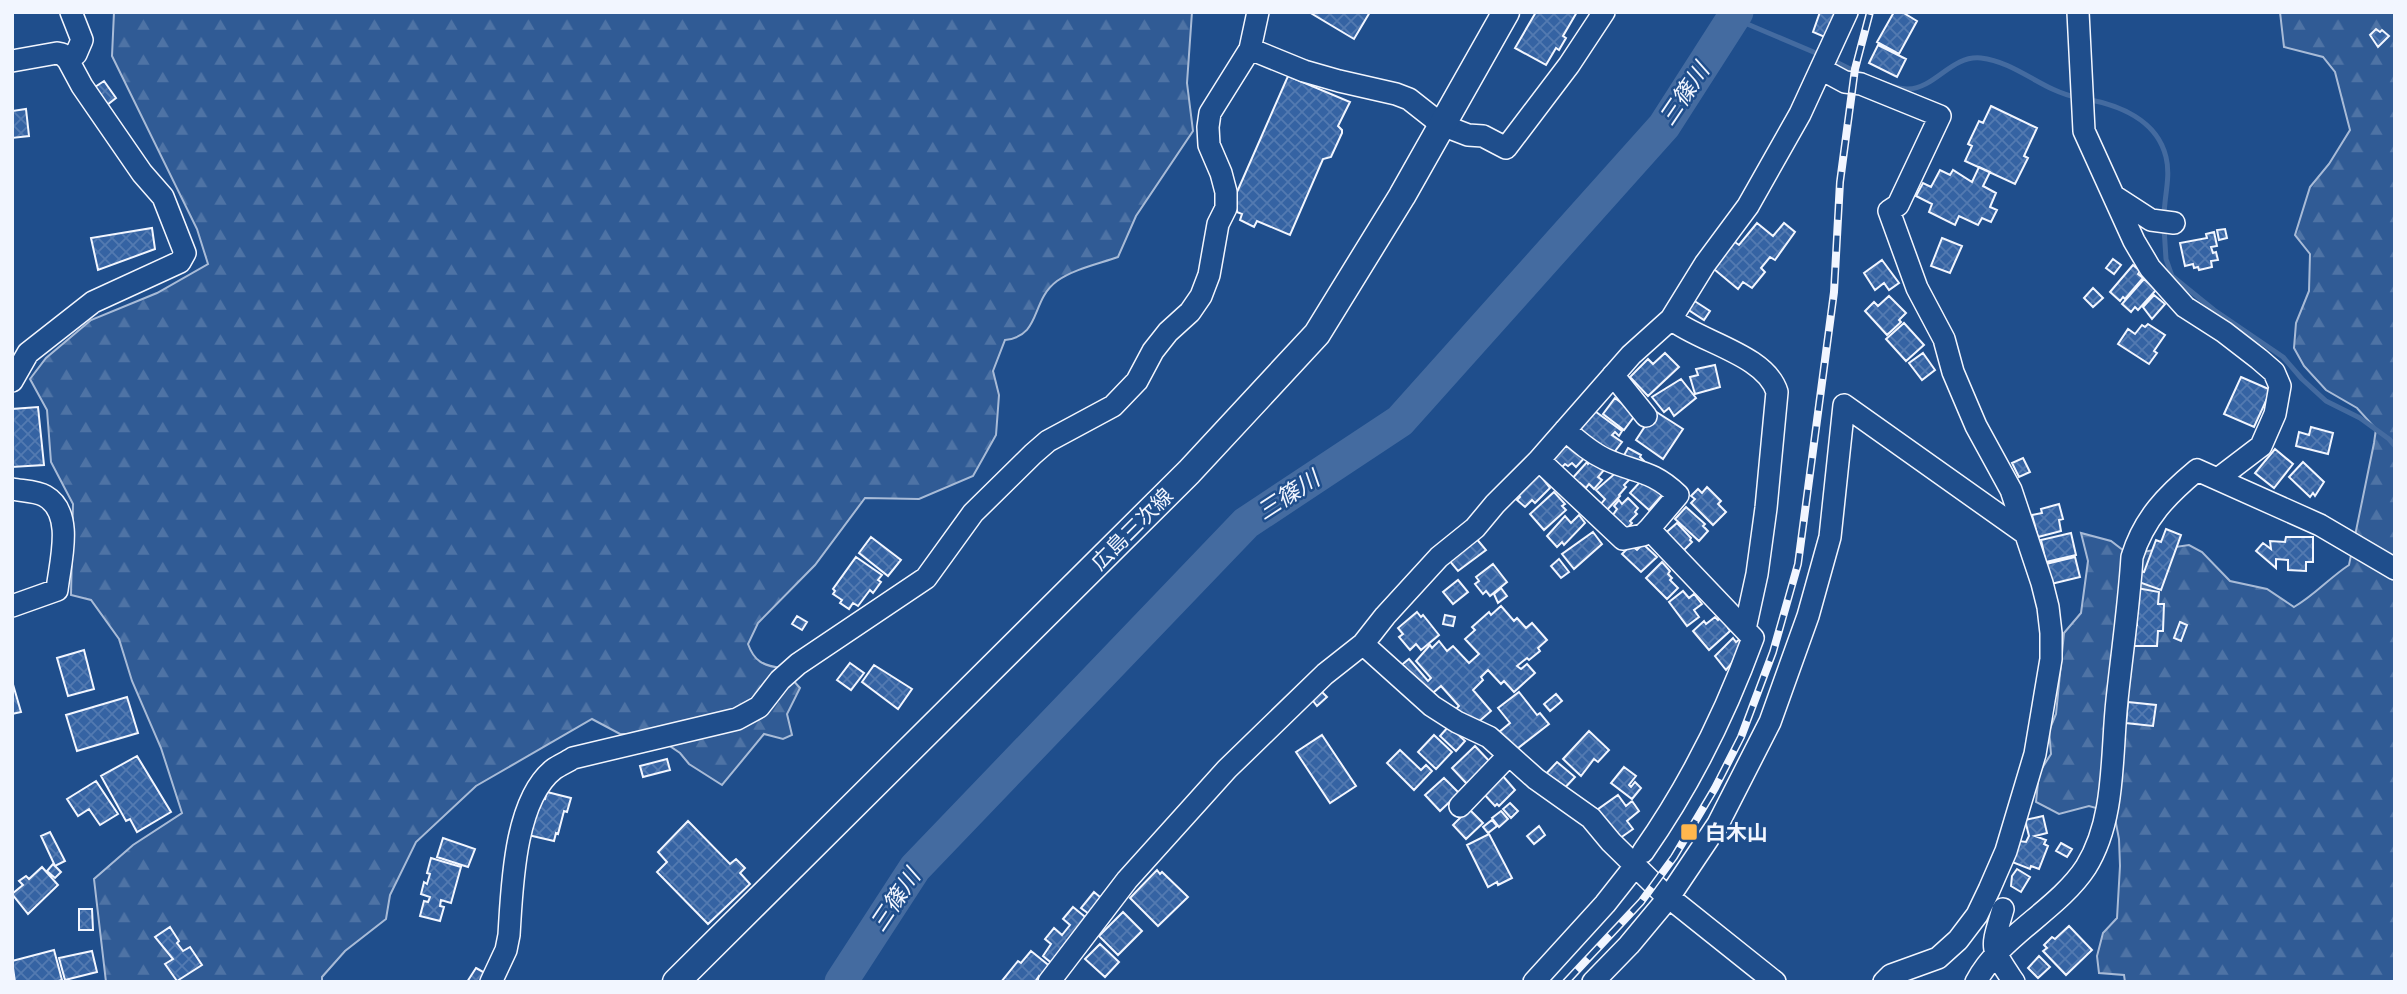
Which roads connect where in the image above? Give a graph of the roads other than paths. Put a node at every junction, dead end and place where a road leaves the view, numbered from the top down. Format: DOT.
graph roads {
  1 [pos="71,12"];
  2 [pos="1258,12"];
  3 [pos="1506,12"];
  4 [pos="1604,12"];
  5 [pos="1847,12"];
  6 [pos="2078,12"];
  7 [pos="1250,49"];
  8 [pos="68,60"];
  9 [pos="12,61"];
  10 [pos="1821,69"];
  11 [pos="1442,125"];
  12 [pos="2114,196"];
  13 [pos="2167,222"];
  14 [pos="1671,319"];
  15 [pos="16,368"];
  16 [pos="1613,375"];
  17 [pos="1646,416"];
  18 [pos="1565,430"];
  19 [pos="1539,460"];
  20 [pos="2219,478"];
  21 [pos="12,489"];
  22 [pos="1649,529"];
  23 [pos="2023,532"];
  24 [pos="2395,569"];
  25 [pos="12,606"];
  26 [pos="1745,629"];
  27 [pos="1363,644"];
  28 [pos="1508,756"];
  29 [pos="1460,806"];
  30 [pos="1639,859"];
  31 [pos="1669,897"];
  32 [pos="2003,909"];
  33 [pos="1995,954"];
  34 [pos="679,981"];
  35 [pos="491,982"];
  36 [pos="1049,982"];
  37 [pos="1534,982"];
  38 [pos="1593,982"];
  39 [pos="1775,982"];
  40 [pos="1884,982"];
  41 [pos="1976,982"];
  42 [pos="2014,982"];
  1 -- 8 [label="street"];
  2 -- 7 [label="street"];
  3 -- 11 [label="main road, 広島三次線"];
  4 -- 11 [label="street"];
  5 -- 10 [label="street"];
  6 -- 12 [label="street"];
  7 -- 11 [label="street"];
  7 -- 35 [label="street"];
  8 -- 9 [label="street"];
  8 -- 15 [label="street"];
  10 -- 14 [label="street"];
  10 -- 23 [label="street"];
  11 -- 34 [label="main road, 広島三次線"];
  12 -- 13 [label="street"];
  12 -- 20 [label="street"];
  14 -- 16 [label="street"];
  14 -- 26 [label="street"];
  16 -- 17 [label="street"];
  16 -- 18 [label="street"];
  18 -- 19 [label="street"];
  18 -- 22 [label="street"];
  19 -- 22 [label="street"];
  19 -- 27 [label="street"];
  20 -- 24 [label="street"];
  20 -- 33 [label="street"];
  21 -- 25 [label="street"];
  22 -- 26 [label="street"];
  23 -- 31 [label="street"];
  23 -- 40 [label="street"];
  26 -- 30 [label="street"];
  27 -- 28 [label="street"];
  27 -- 36 [label="street"];
  28 -- 29 [label="street"];
  28 -- 30 [label="street"];
  30 -- 31 [label="street"];
  30 -- 37 [label="street"];
  31 -- 38 [label="street"];
  31 -- 39 [label="street"];
  32 -- 33 [label="street"];
  33 -- 41 [label="street"];
  33 -- 42 [label="street"];
}
